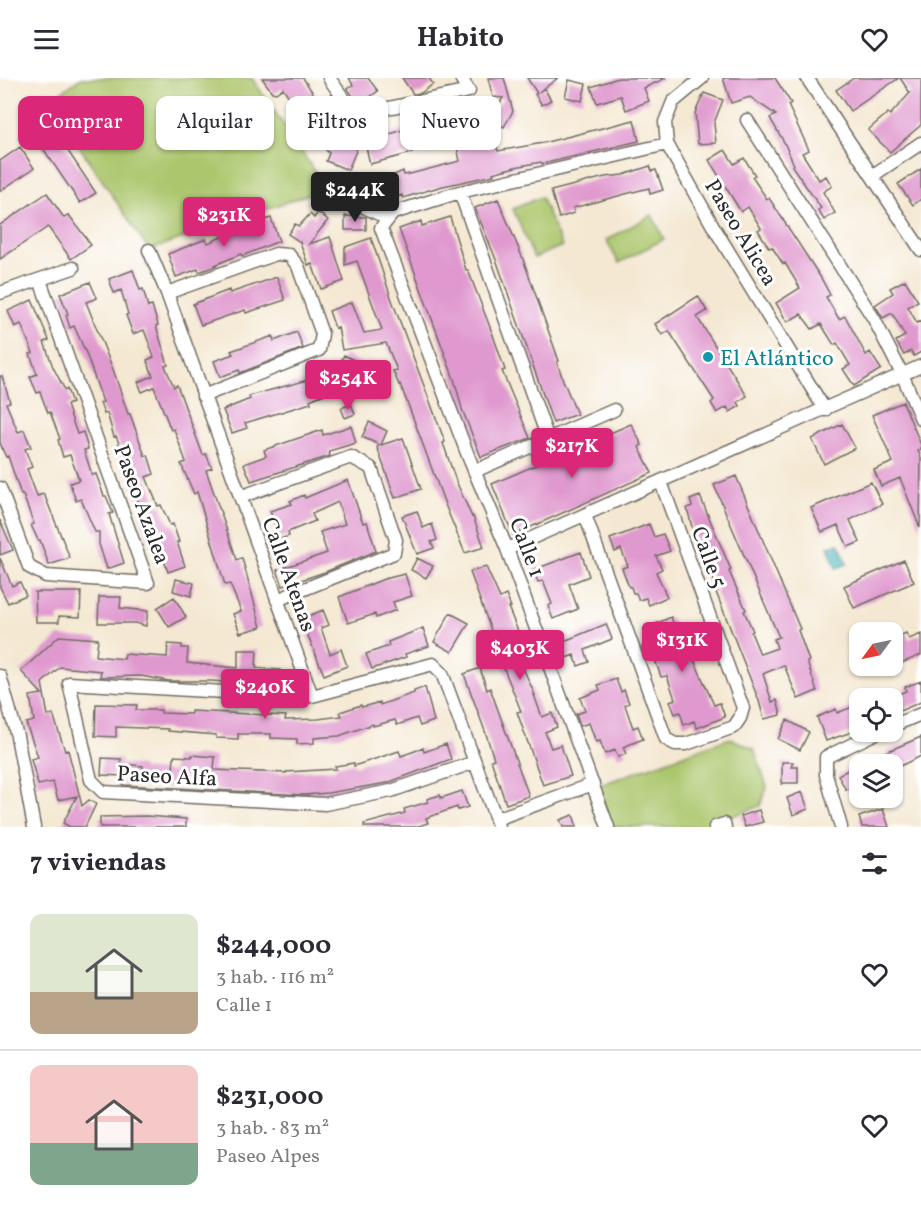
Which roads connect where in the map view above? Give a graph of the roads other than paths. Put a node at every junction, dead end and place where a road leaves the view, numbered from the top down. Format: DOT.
graph roads {
  1 [pos="329,78"];
  2 [pos="461,78"];
  3 [pos="702,78"];
  4 [pos="811,80"];
  5 [pos="747,120"];
  6 [pos="921,143"];
  7 [pos="667,144"];
  8 [pos="872,176"];
  9 [pos="460,192"];
  10 [pos="342,196"];
  11 [pos="387,218"];
  12 [pos="149,250"];
  13 [pos="921,250"];
  14 [pos="73,268"];
  15 [pos="40,279"];
  16 [pos="0,293"];
  17 [pos="167,293"];
  18 [pos="921,366"];
  19 [pos="902,375"];
  20 [pos="203,396"];
  21 [pos="614,410"];
  22 [pos="825,410"];
  23 [pos="921,419"];
  24 [pos="548,439"];
  25 [pos="475,471"];
  26 [pos="661,482"];
  27 [pos="0,488"];
  28 [pos="240,497"];
  29 [pos="585,515"];
  30 [pos="507,549"];
  31 [pos="277,600"];
  32 [pos="0,676"];
  33 [pos="312,696"];
  34 [pos="921,714"];
  35 [pos="903,721"];
  36 [pos="857,742"];
  37 [pos="475,762"];
  38 [pos="593,784"];
  39 [pos="497,823"];
  40 [pos="34,827"];
  41 [pos="608,827"];
  42 [pos="715,827"];
  43 [pos="725,827"];
  44 [pos="841,827"];
  1 -- 2 [label="street"];
  3 -- 7 [label="street"];
  4 -- 8 [label="street"];
  5 -- 19 [label="street"];
  6 -- 8 [label="street"];
  7 -- 9 [label="street"];
  7 -- 22 [label="street, Paseo Alicea"];
  8 -- 13 [label="street"];
  9 -- 11 [label="street"];
  9 -- 24 [label="street"];
  10 -- 11 [label="street"];
  11 -- 25 [label="street, Calle 1"];
  12 -- 17 [label="street, Calle Atenas"];
  14 -- 15 [label="street"];
  15 -- 16 [label="street"];
  15 -- 27 [label="street, Paseo Azalea"];
  17 -- 20 [label="street, Calle Atenas"];
  17 -- 20 [label="street"];
  18 -- 19 [label="street"];
  19 -- 22 [label="street"];
  19 -- 23 [label="street"];
  20 -- 28 [label="street, Calle Atenas"];
  21 -- 24 [label="street"];
  22 -- 26 [label="street"];
  24 -- 25 [label="street"];
  25 -- 30 [label="street, Calle 1"];
  26 -- 29 [label="street"];
  26 -- 29 [label="street, Calle 5"];
  28 -- 31 [label="street, Calle Atenas"];
  28 -- 31 [label="street"];
  29 -- 30 [label="street"];
  30 -- 38 [label="street, Calle 1"];
  31 -- 33 [label="street, Calle Atenas"];
  32 -- 40 [label="street"];
  33 -- 37 [label="street"];
  33 -- 37 [label="street, Paseo Alfa"];
  34 -- 35 [label="street"];
  36 -- 44 [label="street"];
  37 -- 39 [label="street"];
  38 -- 39 [label="street"];
  38 -- 41 [label="street, Calle 1"];
  42 -- 43 [label="street"];
}
